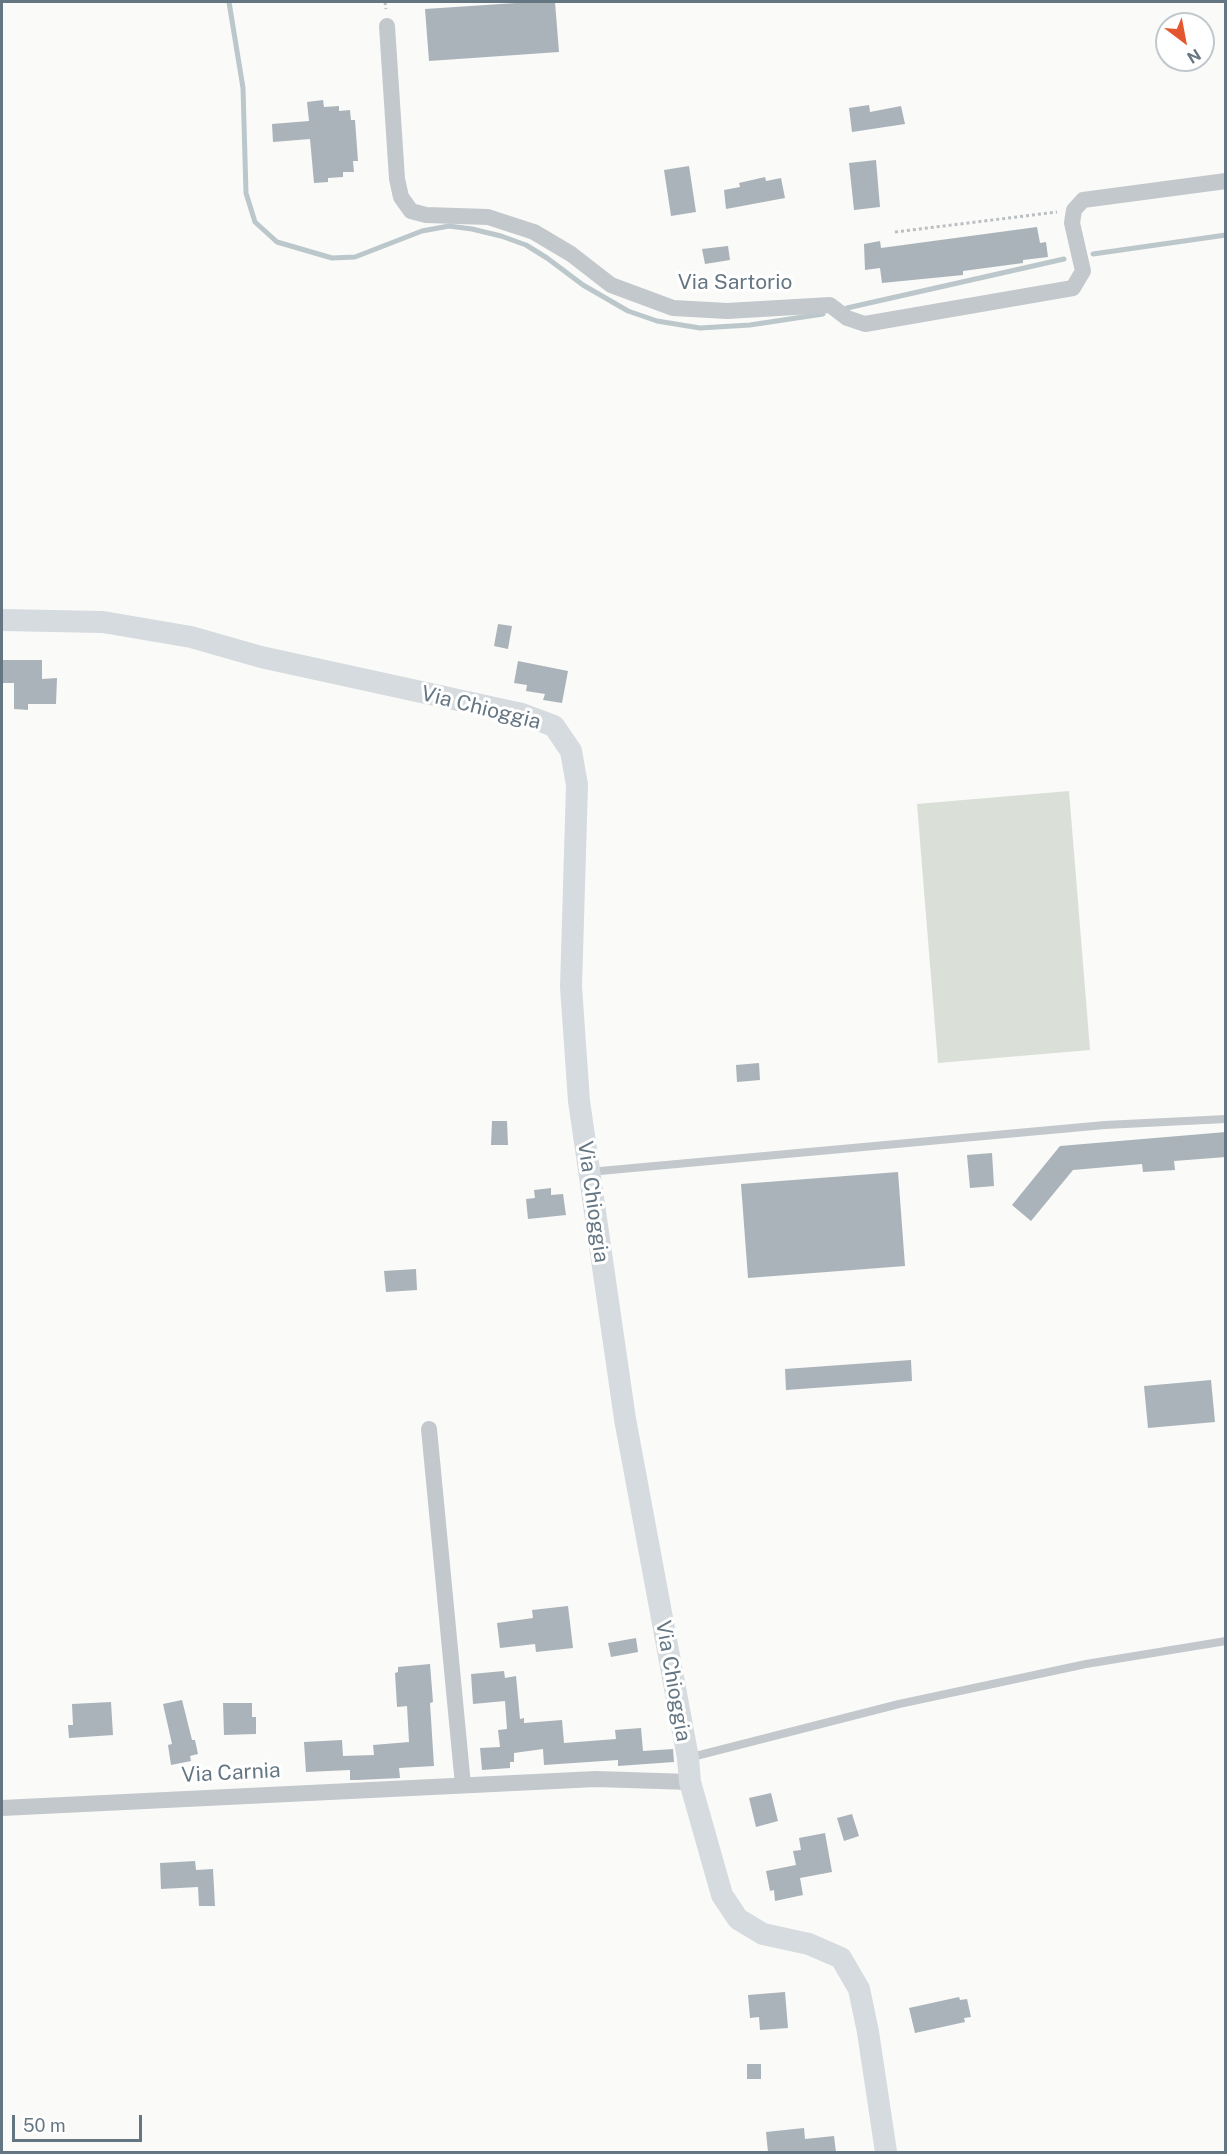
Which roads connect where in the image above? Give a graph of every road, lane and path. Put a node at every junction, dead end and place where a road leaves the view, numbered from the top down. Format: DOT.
graph roads {
  1 [pos="387,26"];
  2 [pos="1226,181"];
  3 [pos="1074,210"];
  4 [pos="895,232"];
  5 [pos="2,620"];
  6 [pos="1226,1119"];
  7 [pos="589,1172"];
  8 [pos="429,1429"];
  9 [pos="1226,1641"];
  10 [pos="687,1758"];
  11 [pos="690,1782"];
  12 [pos="463,1785"];
  13 [pos="2,1808"];
  14 [pos="886,2152"];
  1 -- 3 [label="street, Via Sartorio"];
  2 -- 3 [label="street"];
  3 -- 4 [label="path"];
  5 -- 7 [label="street, Via Chioggia"];
  6 -- 7 [label="lane"];
  7 -- 10 [label="street, Via Chioggia"];
  8 -- 12 [label="street"];
  9 -- 10 [label="lane"];
  10 -- 11 [label="street, Via Chioggia"];
  11 -- 12 [label="street, Via Carnia"];
  11 -- 14 [label="street, Via Chioggia"];
  12 -- 13 [label="street, Via Carnia"];
}
